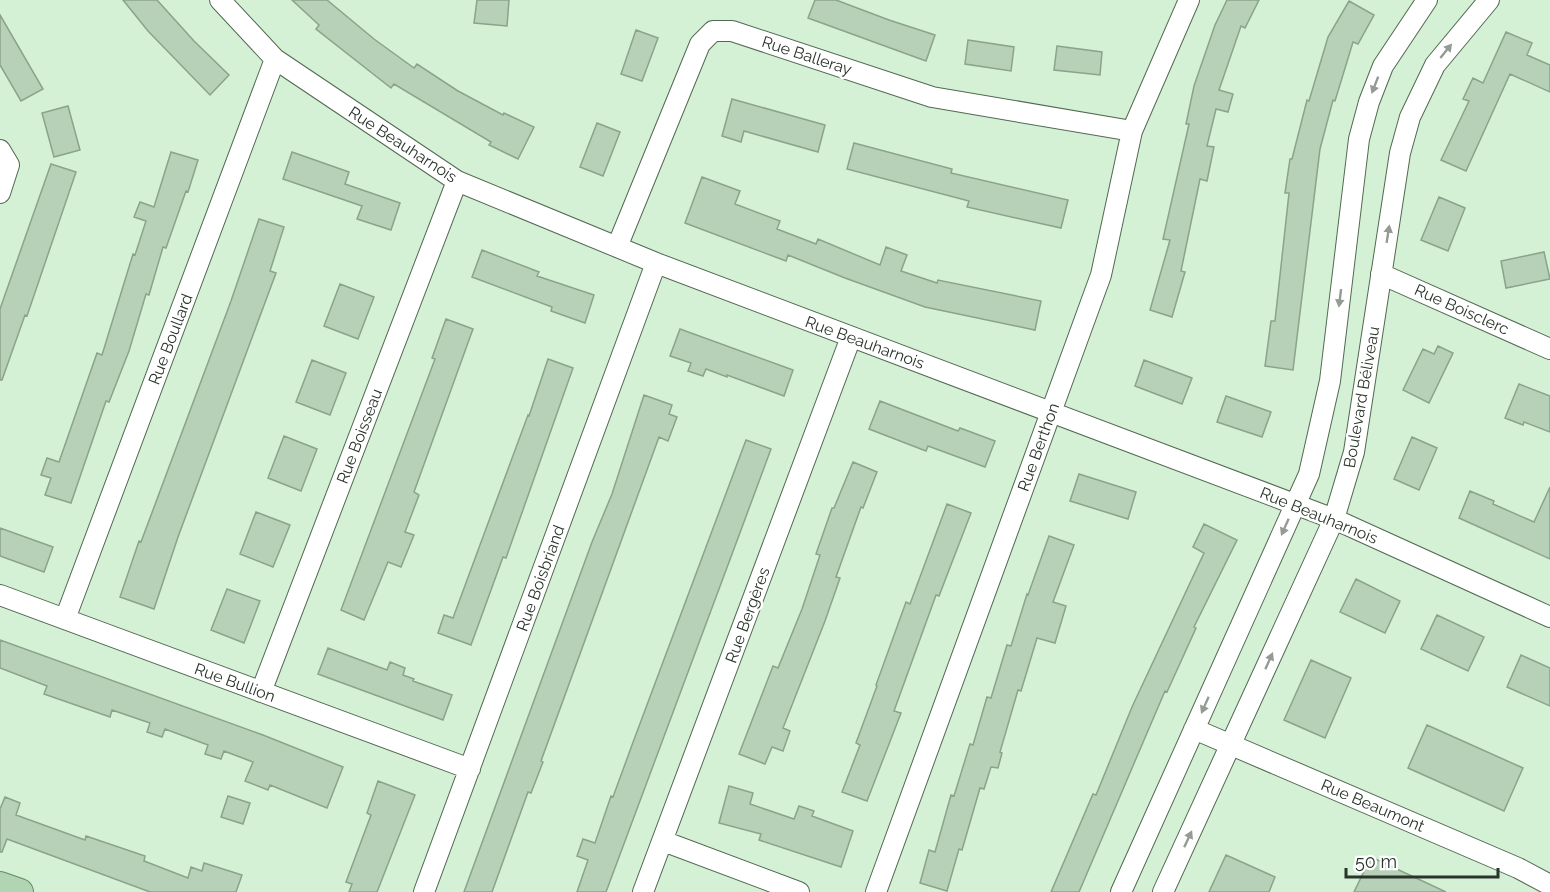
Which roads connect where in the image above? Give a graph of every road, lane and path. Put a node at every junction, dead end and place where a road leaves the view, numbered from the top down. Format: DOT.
graph roads {
  1 [pos="220,0"];
  2 [pos="1189,0"];
  3 [pos="1427,0"];
  4 [pos="1489,0"];
  5 [pos="275,59"];
  6 [pos="1132,131"];
  7 [pos="0,150"];
  8 [pos="458,181"];
  9 [pos="0,193"];
  10 [pos="617,247"];
  11 [pos="656,263"];
  12 [pos="1381,273"];
  13 [pos="851,337"];
  14 [pos="1547,343"];
  15 [pos="1051,411"];
  16 [pos="1295,504"];
  17 [pos="1334,519"];
  18 [pos="0,595"];
  19 [pos="1550,617"];
  20 [pos="64,619"];
  21 [pos="261,692"];
  22 [pos="1194,729"];
  23 [pos="1231,744"];
  24 [pos="470,769"];
  25 [pos="663,841"];
  26 [pos="0,885"];
  27 [pos="1550,885"];
  28 [pos="20,892"];
  29 [pos="424,892"];
  30 [pos="643,892"];
  31 [pos="799,892"];
  32 [pos="876,892"];
  33 [pos="1121,892"];
  34 [pos="1163,892"];
  1 -- 5 [label="street, Rue Beauharnois"];
  2 -- 6 [label="street, Rue Berthon"];
  3 -- 16 [label="street, Boulevard Béliveau, one-way"];
  12 -- 4 [label="street, Boulevard Béliveau, one-way"];
  5 -- 8 [label="street, Rue Beauharnois"];
  5 -- 20 [label="street, Rue Boullard"];
  6 -- 10 [label="street, Rue Balleray"];
  6 -- 15 [label="street, Rue Berthon"];
  7 -- 9 [label="street"];
  8 -- 10 [label="street, Rue Beauharnois"];
  8 -- 21 [label="street, Rue Boisseau"];
  10 -- 11 [label="street, Rue Beauharnois"];
  11 -- 13 [label="street, Rue Beauharnois"];
  11 -- 24 [label="street, Rue Boisbriand"];
  12 -- 14 [label="street, Rue Boisclerc"];
  12 -- 17 [label="street, Boulevard Béliveau"];
  13 -- 15 [label="street, Rue Beauharnois"];
  13 -- 25 [label="street, Rue Bergères"];
  15 -- 16 [label="street, Rue Beauharnois"];
  15 -- 32 [label="street, Rue Berthon"];
  16 -- 17 [label="street, Rue Beauharnois"];
  16 -- 22 [label="street, Boulevard Béliveau, one-way"];
  17 -- 19 [label="street, Rue Beauharnois"];
  23 -- 17 [label="street, Boulevard Béliveau, one-way"];
  18 -- 20 [label="street, Rue Bullion"];
  20 -- 21 [label="street, Rue Bullion"];
  21 -- 24 [label="street, Rue Bullion"];
  22 -- 23 [label="street, Rue Beaumont"];
  22 -- 33 [label="street, Boulevard Béliveau"];
  23 -- 27 [label="street, Rue Beaumont"];
  34 -- 23 [label="street, Boulevard Béliveau, one-way"];
  24 -- 29 [label="street, Rue Boisbriand"];
  25 -- 30 [label="street, Rue Bergères"];
  25 -- 31 [label="street"];
  26 -- 28 [label="main road"];
}
